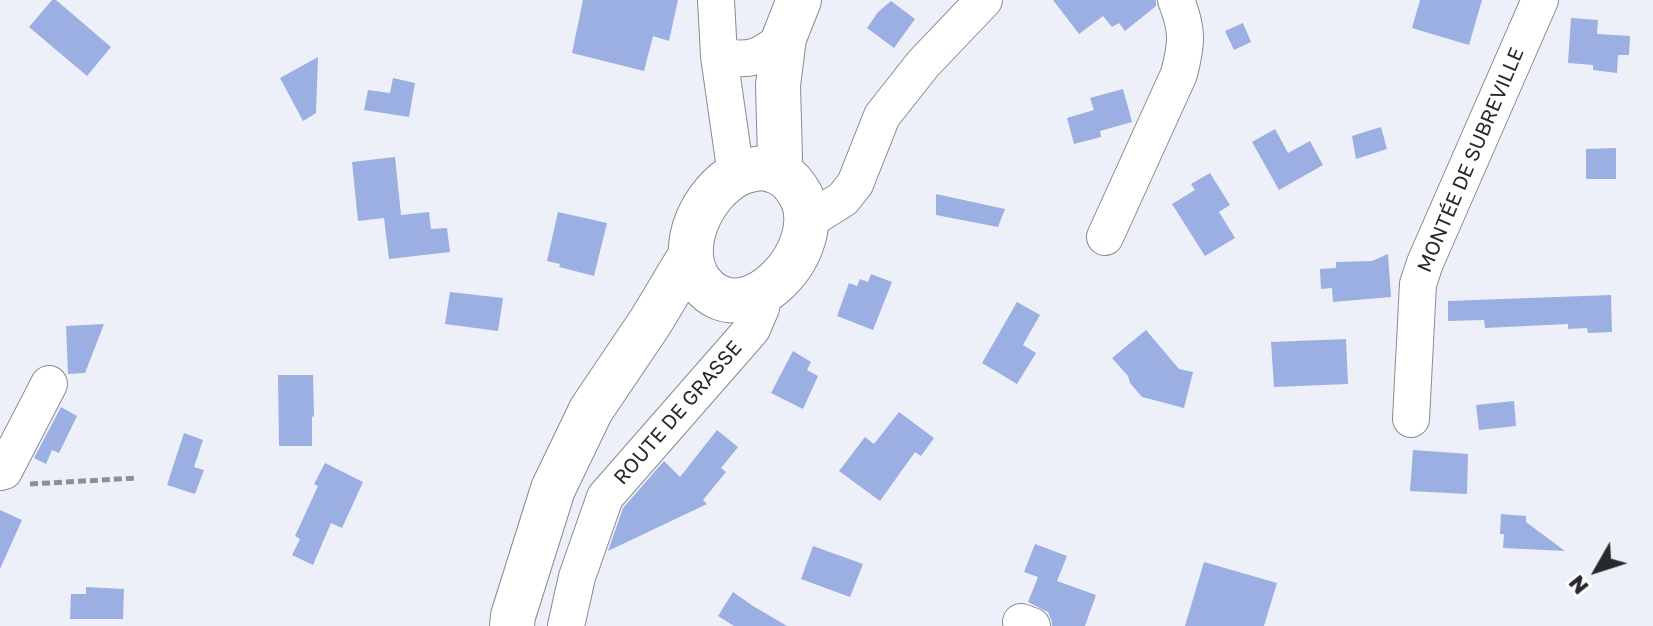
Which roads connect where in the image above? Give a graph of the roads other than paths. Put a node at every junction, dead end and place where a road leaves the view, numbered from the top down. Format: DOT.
graph roads {
  1 [pos="716,0"];
  2 [pos="984,0"];
  3 [pos="1176,0"];
  4 [pos="1540,0"];
  5 [pos="790,13"];
  6 [pos="719,56"];
  7 [pos="757,173"];
  8 [pos="807,216"];
  9 [pos="1105,237"];
  10 [pos="690,256"];
  11 [pos="763,293"];
  12 [pos="717,296"];
  13 [pos="651,321"];
  14 [pos="49,384"];
  15 [pos="1411,419"];
  16 [pos="8,479"];
  17 [pos="511,623"];
  18 [pos="566,626"];
  1 -- 6 [label="street"];
  2 -- 8 [label="street"];
  3 -- 9 [label="street"];
  4 -- 15 [label="street, MONTÉE DE SUBREVILLE"];
  5 -- 6 [label="street"];
  5 -- 7 [label="main road"];
  6 -- 7 [label="street"];
  7 -- 8 [label="main road"];
  7 -- 10 [label="main road"];
  8 -- 11 [label="main road"];
  10 -- 12 [label="main road"];
  10 -- 13 [label="main road"];
  11 -- 12 [label="main road"];
  11 -- 18 [label="street, ROUTE DE GRASSE"];
  12 -- 13 [label="main road"];
  13 -- 17 [label="main road"];
  14 -- 16 [label="street"];
}
